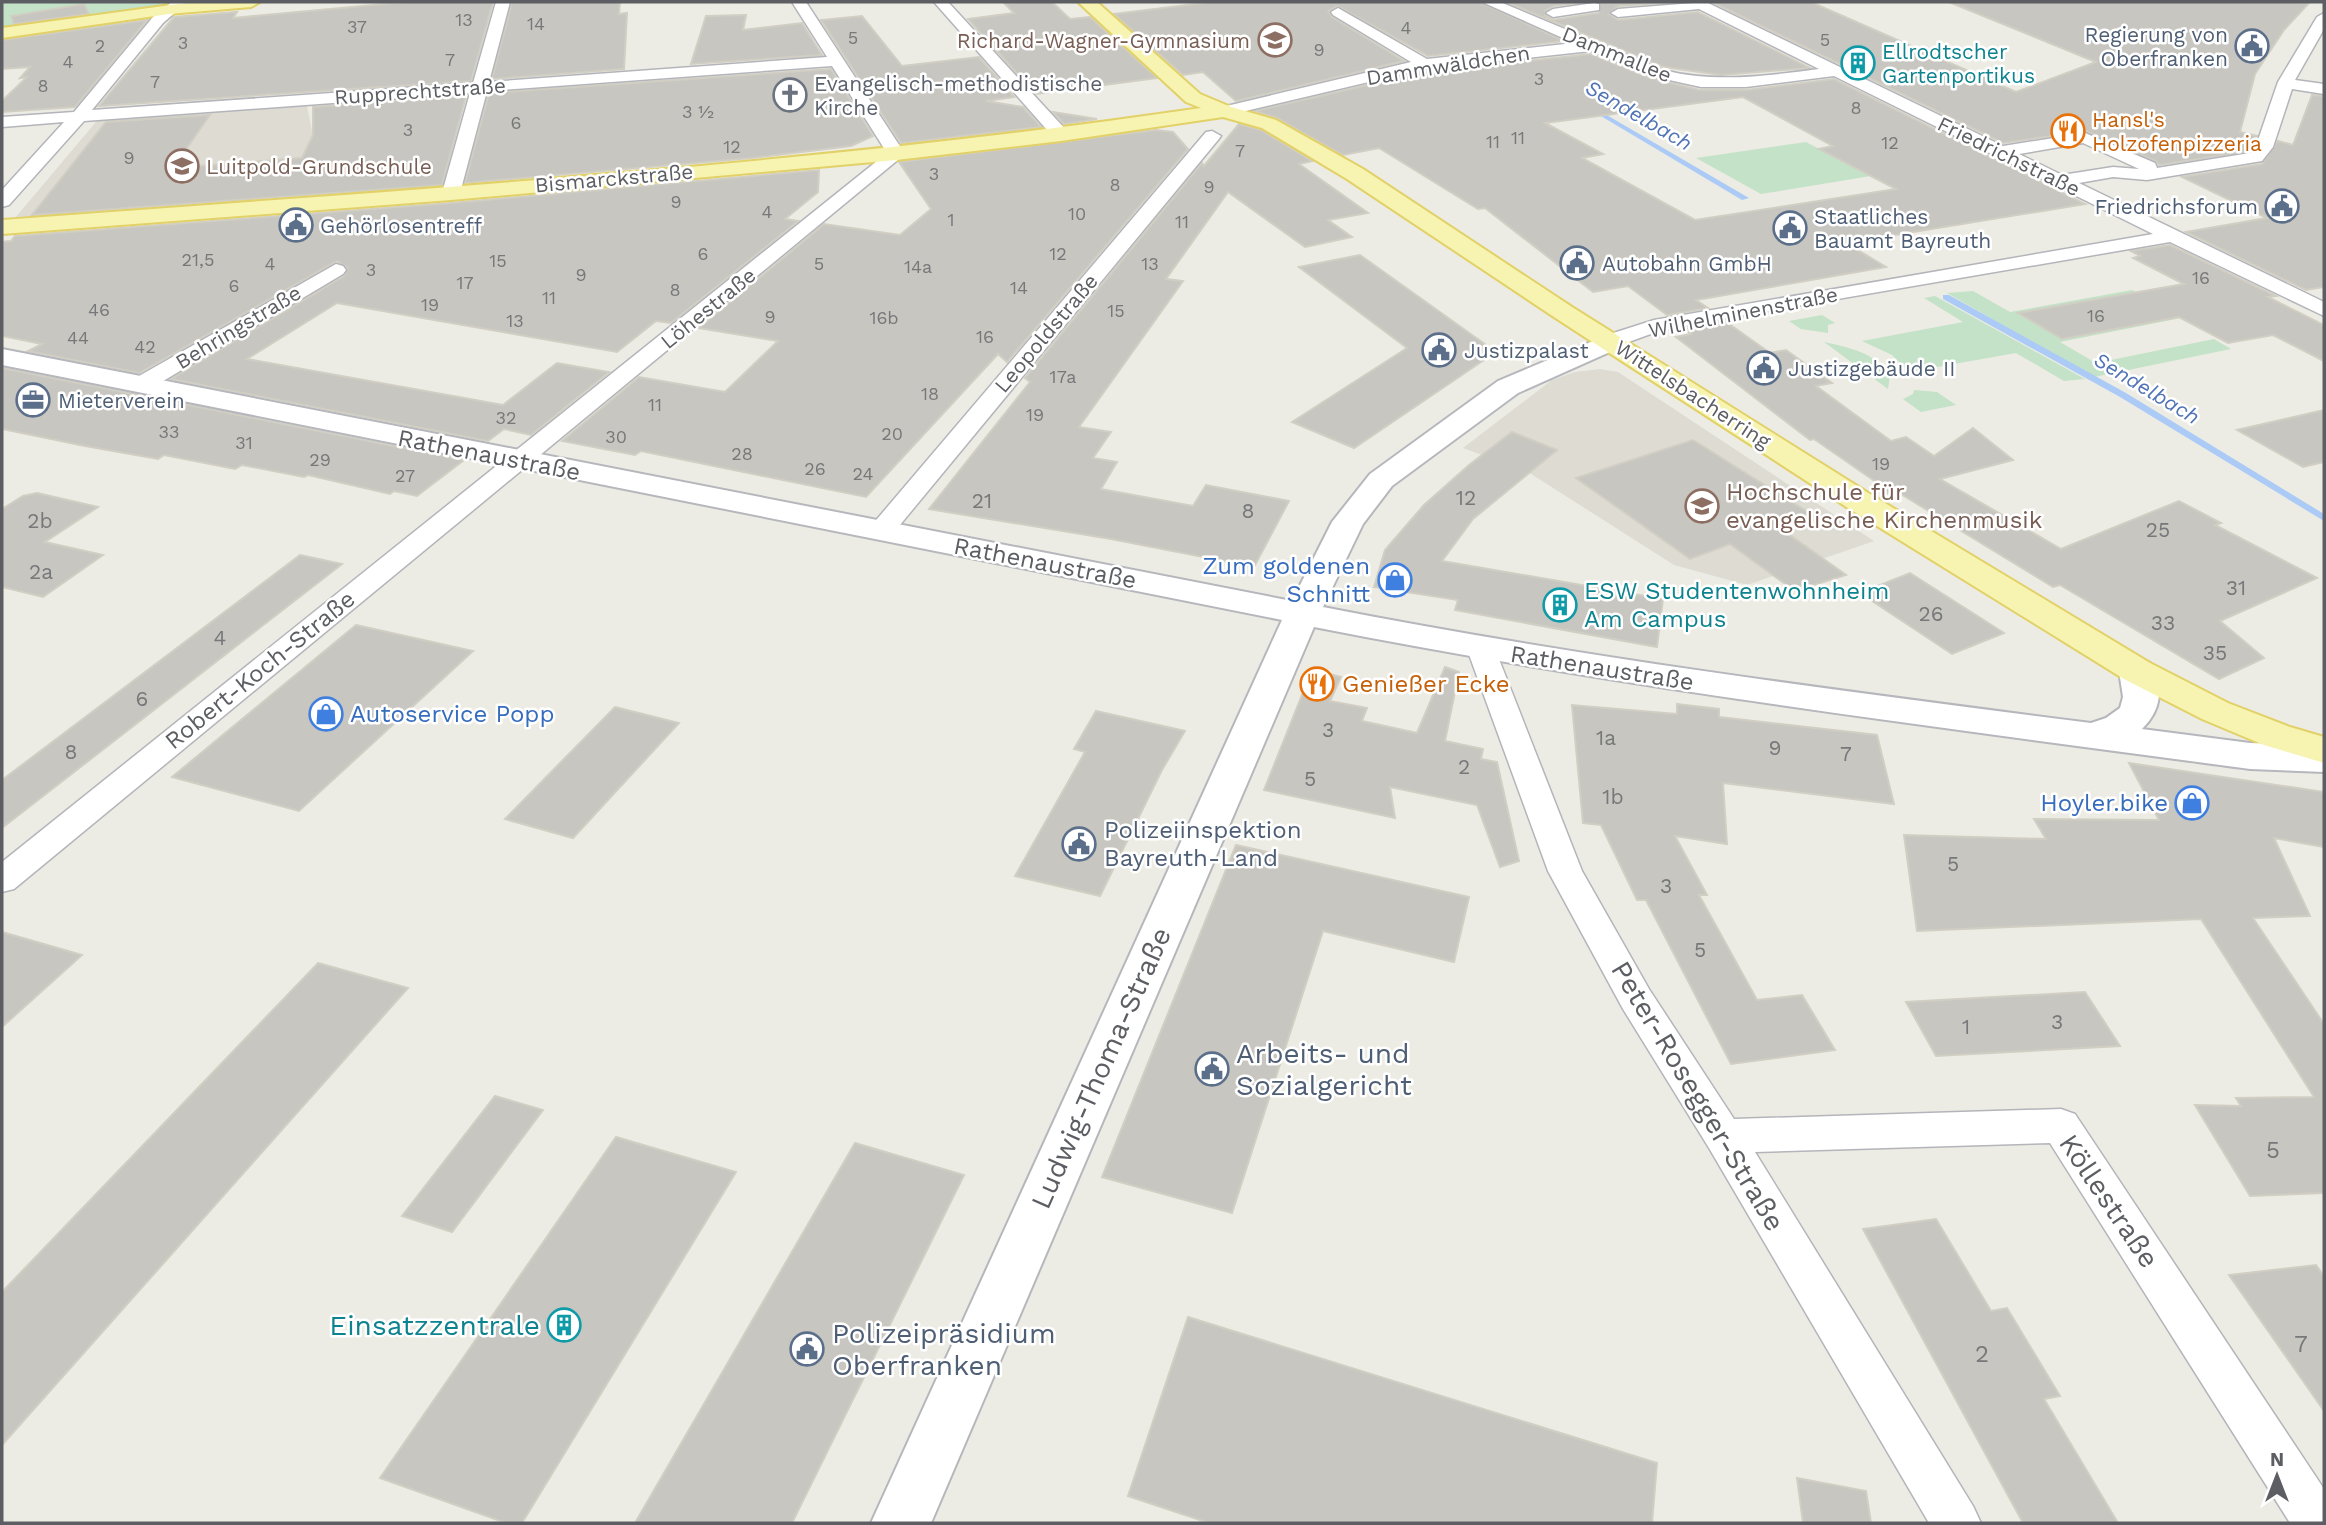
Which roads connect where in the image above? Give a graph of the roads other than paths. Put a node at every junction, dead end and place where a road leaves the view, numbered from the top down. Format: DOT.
graph roads {
  1 [pos="251,2"];
  2 [pos="503,2"];
  3 [pos="799,2"];
  4 [pos="941,2"];
  5 [pos="1087,2"];
  6 [pos="1489,2"];
  7 [pos="1697,3"];
  8 [pos="175,6"];
  9 [pos="1594,7"];
  10 [pos="1338,12"];
  11 [pos="1553,13"];
  12 [pos="1618,13"];
  13 [pos="2324,17"];
  14 [pos="2,33"];
  15 [pos="1592,46"];
  16 [pos="839,61"];
  17 [pos="1424,64"];
  18 [pos="1835,71"];
  19 [pos="2286,83"];
  20 [pos="480,87"];
  21 [pos="2323,88"];
  22 [pos="1224,111"];
  23 [pos="79,116"];
  24 [pos="2,122"];
  25 [pos="1061,135"];
  26 [pos="1212,136"];
  27 [pos="2000,152"];
  28 [pos="896,154"];
  29 [pos="2154,174"];
  30 [pos="2059,181"];
  31 [pos="451,192"];
  32 [pos="2088,195"];
  33 [pos="2,201"];
  34 [pos="2,228"];
  35 [pos="2172,236"];
  36 [pos="336,270"];
  37 [pos="2324,310"];
  38 [pos="1612,341"];
  39 [pos="2,357"];
  40 [pos="140,385"];
  41 [pos="519,461"];
  42 [pos="881,531"];
  43 [pos="1302,615"];
  44 [pos="1480,649"];
  45 [pos="2137,671"];
  46 [pos="2095,734"];
  47 [pos="2324,750"];
  48 [pos="2324,759"];
  49 [pos="9,865"];
  50 [pos="1723,1136"];
  51 [pos="901,1523"];
  52 [pos="1956,1523"];
  53 [pos="2318,1523"];
  1 -- 8 [label="main road"];
  2 -- 20 [label="street"];
  3 -- 16 [label="street"];
  4 -- 25 [label="street"];
  5 -- 22 [label="main road, Wittelsbacherring"];
  6 -- 15 [label="street, Dammallee"];
  7 -- 12 [label="street"];
  7 -- 18 [label="street, Friedrichstraße"];
  8 -- 14 [label="main road"];
  8 -- 23 [label="street"];
  9 -- 11 [label="street"];
  10 -- 17 [label="street"];
  13 -- 19 [label="street"];
  15 -- 17 [label="street, Dammwäldchen"];
  15 -- 18 [label="street, Dammallee"];
  16 -- 20 [label="street, Rupprechtstraße"];
  16 -- 28 [label="street"];
  17 -- 22 [label="street, Dammwäldchen"];
  18 -- 27 [label="street, Friedrichstraße"];
  19 -- 21 [label="street"];
  19 -- 29 [label="street"];
  20 -- 23 [label="street, Rupprechtstraße"];
  20 -- 31 [label="street"];
  22 -- 25 [label="main road, Bismarckstraße"];
  22 -- 38 [label="main road, Wittelsbacherring"];
  23 -- 24 [label="street, Rupprechtstraße"];
  23 -- 33 [label="street"];
  25 -- 28 [label="main road, Bismarckstraße"];
  26 -- 42 [label="street, Leopoldstraße"];
  27 -- 29 [label="street"];
  27 -- 30 [label="street, Friedrichstraße"];
  28 -- 31 [label="main road, Bismarckstraße"];
  28 -- 41 [label="street, Löhestraße"];
  29 -- 30 [label="street"];
  29 -- 32 [label="street"];
  30 -- 32 [label="street, Friedrichstraße"];
  31 -- 34 [label="main road, Bismarckstraße"];
  32 -- 35 [label="street, Friedrichstraße"];
  35 -- 37 [label="street, Friedrichstraße"];
  35 -- 38 [label="street, Wilhelminenstraße"];
  36 -- 40 [label="street, Behringstraße"];
  38 -- 43 [label="main road, Wilhelminenstraße"];
  38 -- 45 [label="main road, Wittelsbacherring"];
  39 -- 40 [label="main road, Rathenaustraße"];
  40 -- 41 [label="main road, Rathenaustraße"];
  41 -- 42 [label="main road, Rathenaustraße"];
  41 -- 49 [label="street, Robert-Koch-Straße"];
  42 -- 43 [label="main road, Rathenaustraße"];
  43 -- 44 [label="main road, Rathenaustraße"];
  43 -- 51 [label="main road, Ludwig-Thoma-Straße"];
  44 -- 46 [label="main road, Rathenaustraße"];
  44 -- 50 [label="street, Peter-Rosegger-Straße"];
  45 -- 46 [label="main road"];
  45 -- 47 [label="main road, Wittelsbacherring"];
  46 -- 48 [label="main road, Rathenaustraße"];
  50 -- 52 [label="street, Peter-Rosegger-Straße"];
  50 -- 53 [label="street, Köllestraße"];
}
